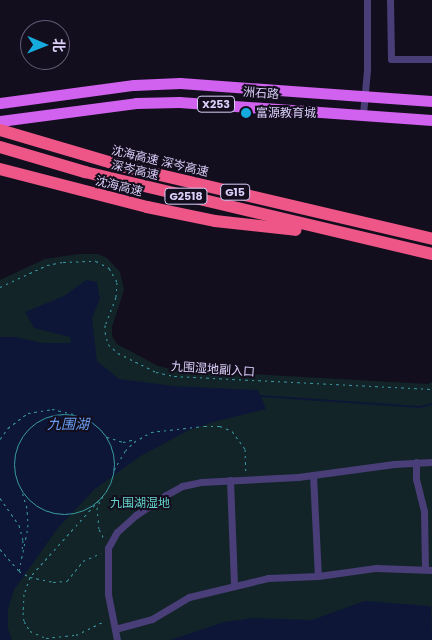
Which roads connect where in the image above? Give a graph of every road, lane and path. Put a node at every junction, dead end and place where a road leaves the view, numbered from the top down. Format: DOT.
graph roads {
  1 [pos="367,0"];
  2 [pos="390,0"];
  3 [pos="432,59"];
  4 [pos="365,95"];
  5 [pos="432,101"];
  6 [pos="0,103"];
  7 [pos="363,114"];
  8 [pos="432,120"];
  9 [pos="0,121"];
  10 [pos="0,130"];
  11 [pos="0,147"];
  12 [pos="0,169"];
  13 [pos="353,236"];
  14 [pos="432,239"];
  15 [pos="432,254"];
  16 [pos="0,287"];
  17 [pos="432,389"];
  18 [pos="76,415"];
  19 [pos="106,437"];
  20 [pos="140,437"];
  21 [pos="0,439"];
  22 [pos="416,462"];
  23 [pos="432,462"];
  24 [pos="113,470"];
  25 [pos="313,475"];
  26 [pos="246,479"];
  27 [pos="230,480"];
  28 [pos="21,490"];
  29 [pos="104,494"];
  30 [pos="0,498"];
  31 [pos="108,548"];
  32 [pos="0,550"];
  33 [pos="22,554"];
  34 [pos="428,570"];
  35 [pos="19,571"];
  36 [pos="318,576"];
  37 [pos="30,577"];
  38 [pos="234,586"];
  39 [pos="112,616"];
  40 [pos="115,629"];
  41 [pos="117,640"];
  1 -- 4 [label="street"];
  2 -- 3 [label="street"];
  4 -- 5 [label="main road, 洲石路 / X253"];
  4 -- 6 [label="main road, 洲石路 / X253"];
  4 -- 7 [label="street"];
  7 -- 8 [label="main road, 洲石路 / X253"];
  7 -- 9 [label="main road, 洲石路 / X253"];
  10 -- 14 [label="highway, 沈海高速 深岑高速 / G15"];
  11 -- 13 [label="highway, 深岑高速 / G2518"];
  12 -- 13 [label="highway, 沈海高速"];
  13 -- 15 [label="highway"];
  16 -- 17 [label="path, 九围湿地副入口"];
  18 -- 19 [label="path"];
  18 -- 21 [label="path"];
  18 -- 28 [label="path"];
  19 -- 20 [label="path"];
  19 -- 24 [label="path"];
  20 -- 24 [label="path"];
  20 -- 26 [label="path"];
  22 -- 23 [label="street"];
  22 -- 25 [label="street"];
  22 -- 34 [label="street"];
  24 -- 29 [label="path"];
  25 -- 26 [label="street"];
  25 -- 36 [label="street"];
  26 -- 27 [label="street"];
  27 -- 31 [label="street"];
  27 -- 38 [label="street"];
  28 -- 29 [label="path"];
  28 -- 33 [label="path"];
  29 -- 31 [label="path"];
  29 -- 37 [label="path"];
  30 -- 33 [label="path"];
  31 -- 37 [label="path"];
  31 -- 39 [label="street"];
  32 -- 35 [label="path"];
  33 -- 35 [label="path"];
  34 -- 36 [label="street"];
  35 -- 37 [label="path"];
  36 -- 38 [label="street"];
  37 -- 39 [label="path"];
  38 -- 40 [label="street"];
  39 -- 40 [label="street"];
  40 -- 41 [label="street"];
}
